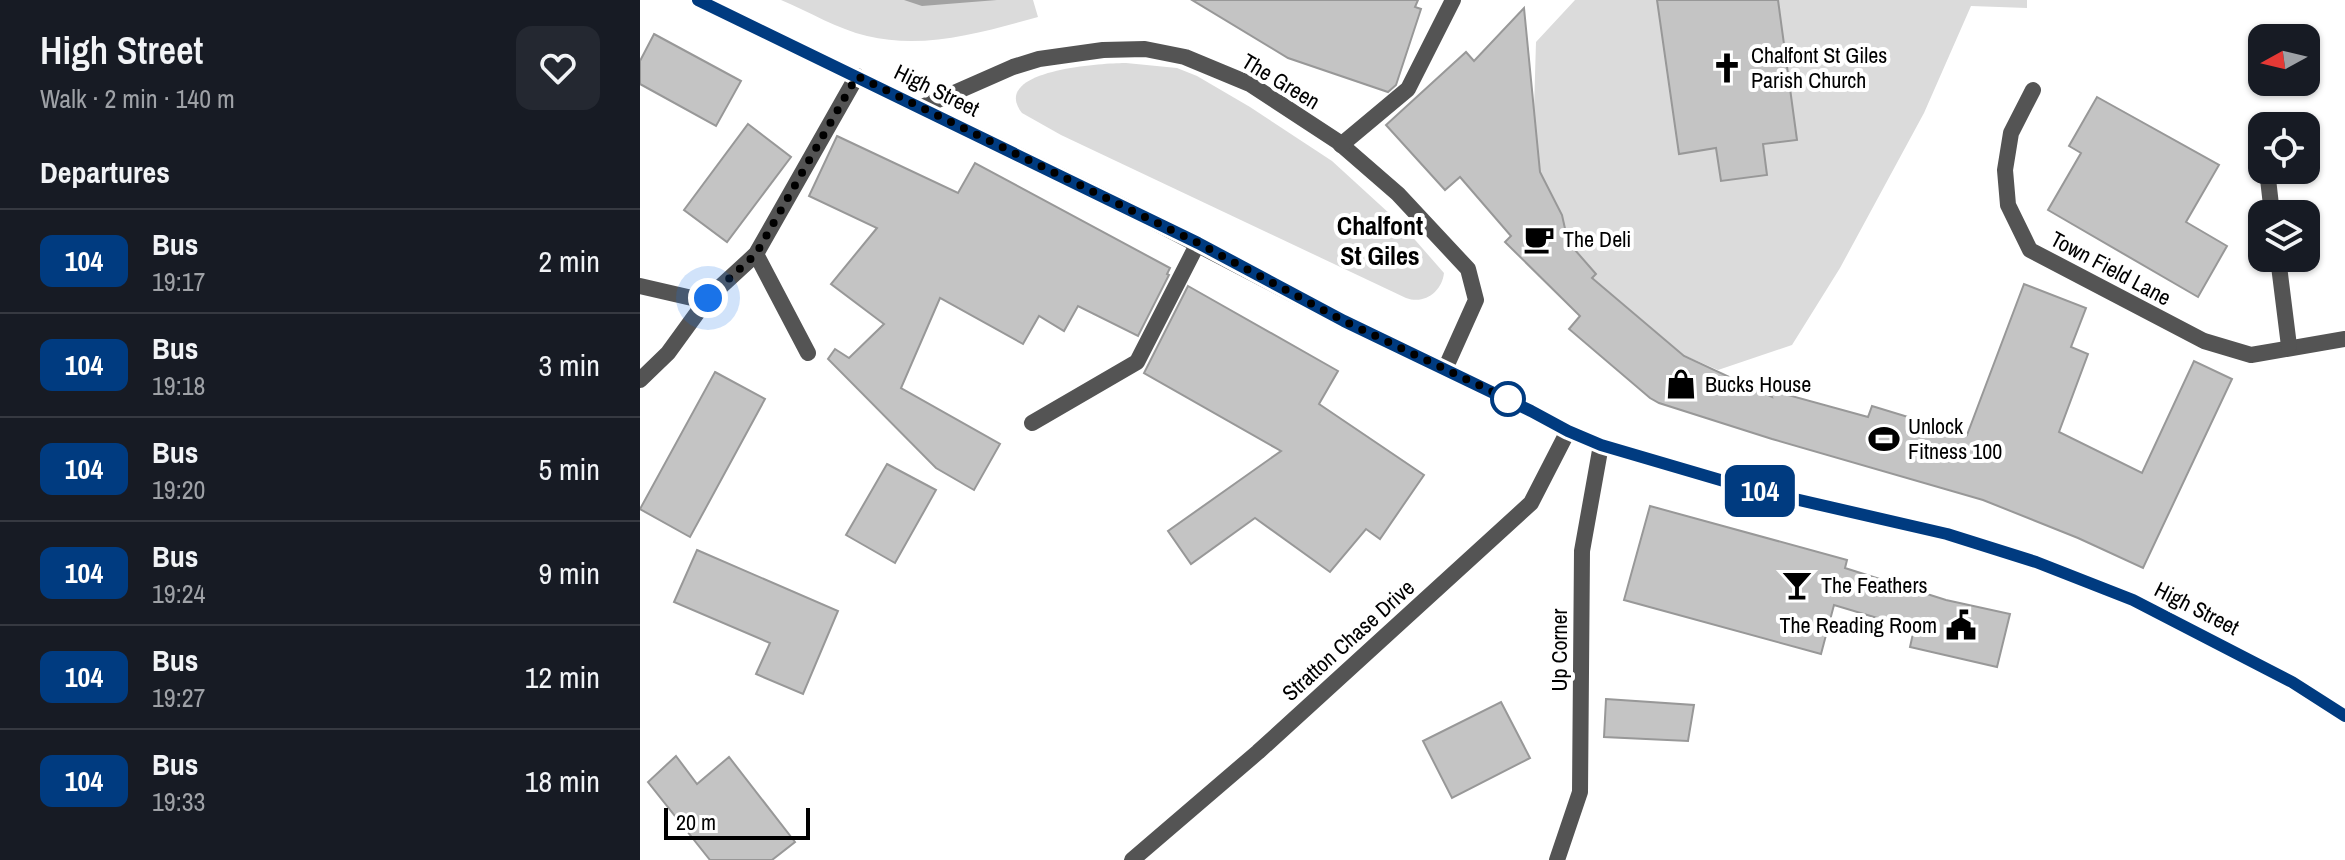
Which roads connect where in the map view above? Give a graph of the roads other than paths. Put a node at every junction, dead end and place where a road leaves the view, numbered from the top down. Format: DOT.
graph roads {
  1 [pos="698,0"];
  2 [pos="1453,0"];
  3 [pos="857,76"];
  4 [pos="2033,90"];
  5 [pos="922,107"];
  6 [pos="1341,145"];
  7 [pos="1198,243"];
  8 [pos="756,254"];
  9 [pos="2280,272"];
  10 [pos="640,286"];
  11 [pos="708,298"];
  12 [pos="2345,339"];
  13 [pos="2289,346"];
  14 [pos="808,353"];
  15 [pos="1445,369"];
  16 [pos="640,380"];
  17 [pos="1032,423"];
  18 [pos="1568,431"];
  19 [pos="1601,445"];
  20 [pos="2345,716"];
  21 [pos="1559,857"];
  22 [pos="1132,860"];
  1 -- 3 [label="street, High Street"];
  2 -- 6 [label="street"];
  3 -- 5 [label="street, High Street"];
  3 -- 8 [label="street"];
  4 -- 13 [label="street, Town Field Lane"];
  5 -- 6 [label="street, The Green"];
  5 -- 7 [label="street, High Street"];
  6 -- 15 [label="street, The Green"];
  7 -- 15 [label="street, High Street"];
  7 -- 17 [label="street"];
  8 -- 11 [label="street"];
  8 -- 14 [label="street"];
  9 -- 13 [label="street"];
  10 -- 11 [label="street"];
  11 -- 16 [label="street"];
  12 -- 13 [label="street, Town Field Lane"];
  15 -- 18 [label="street, High Street"];
  18 -- 19 [label="street, High Street"];
  18 -- 22 [label="street, Stratton Chase Drive"];
  19 -- 20 [label="street, High Street"];
  19 -- 21 [label="street, Up Corner"];
}
